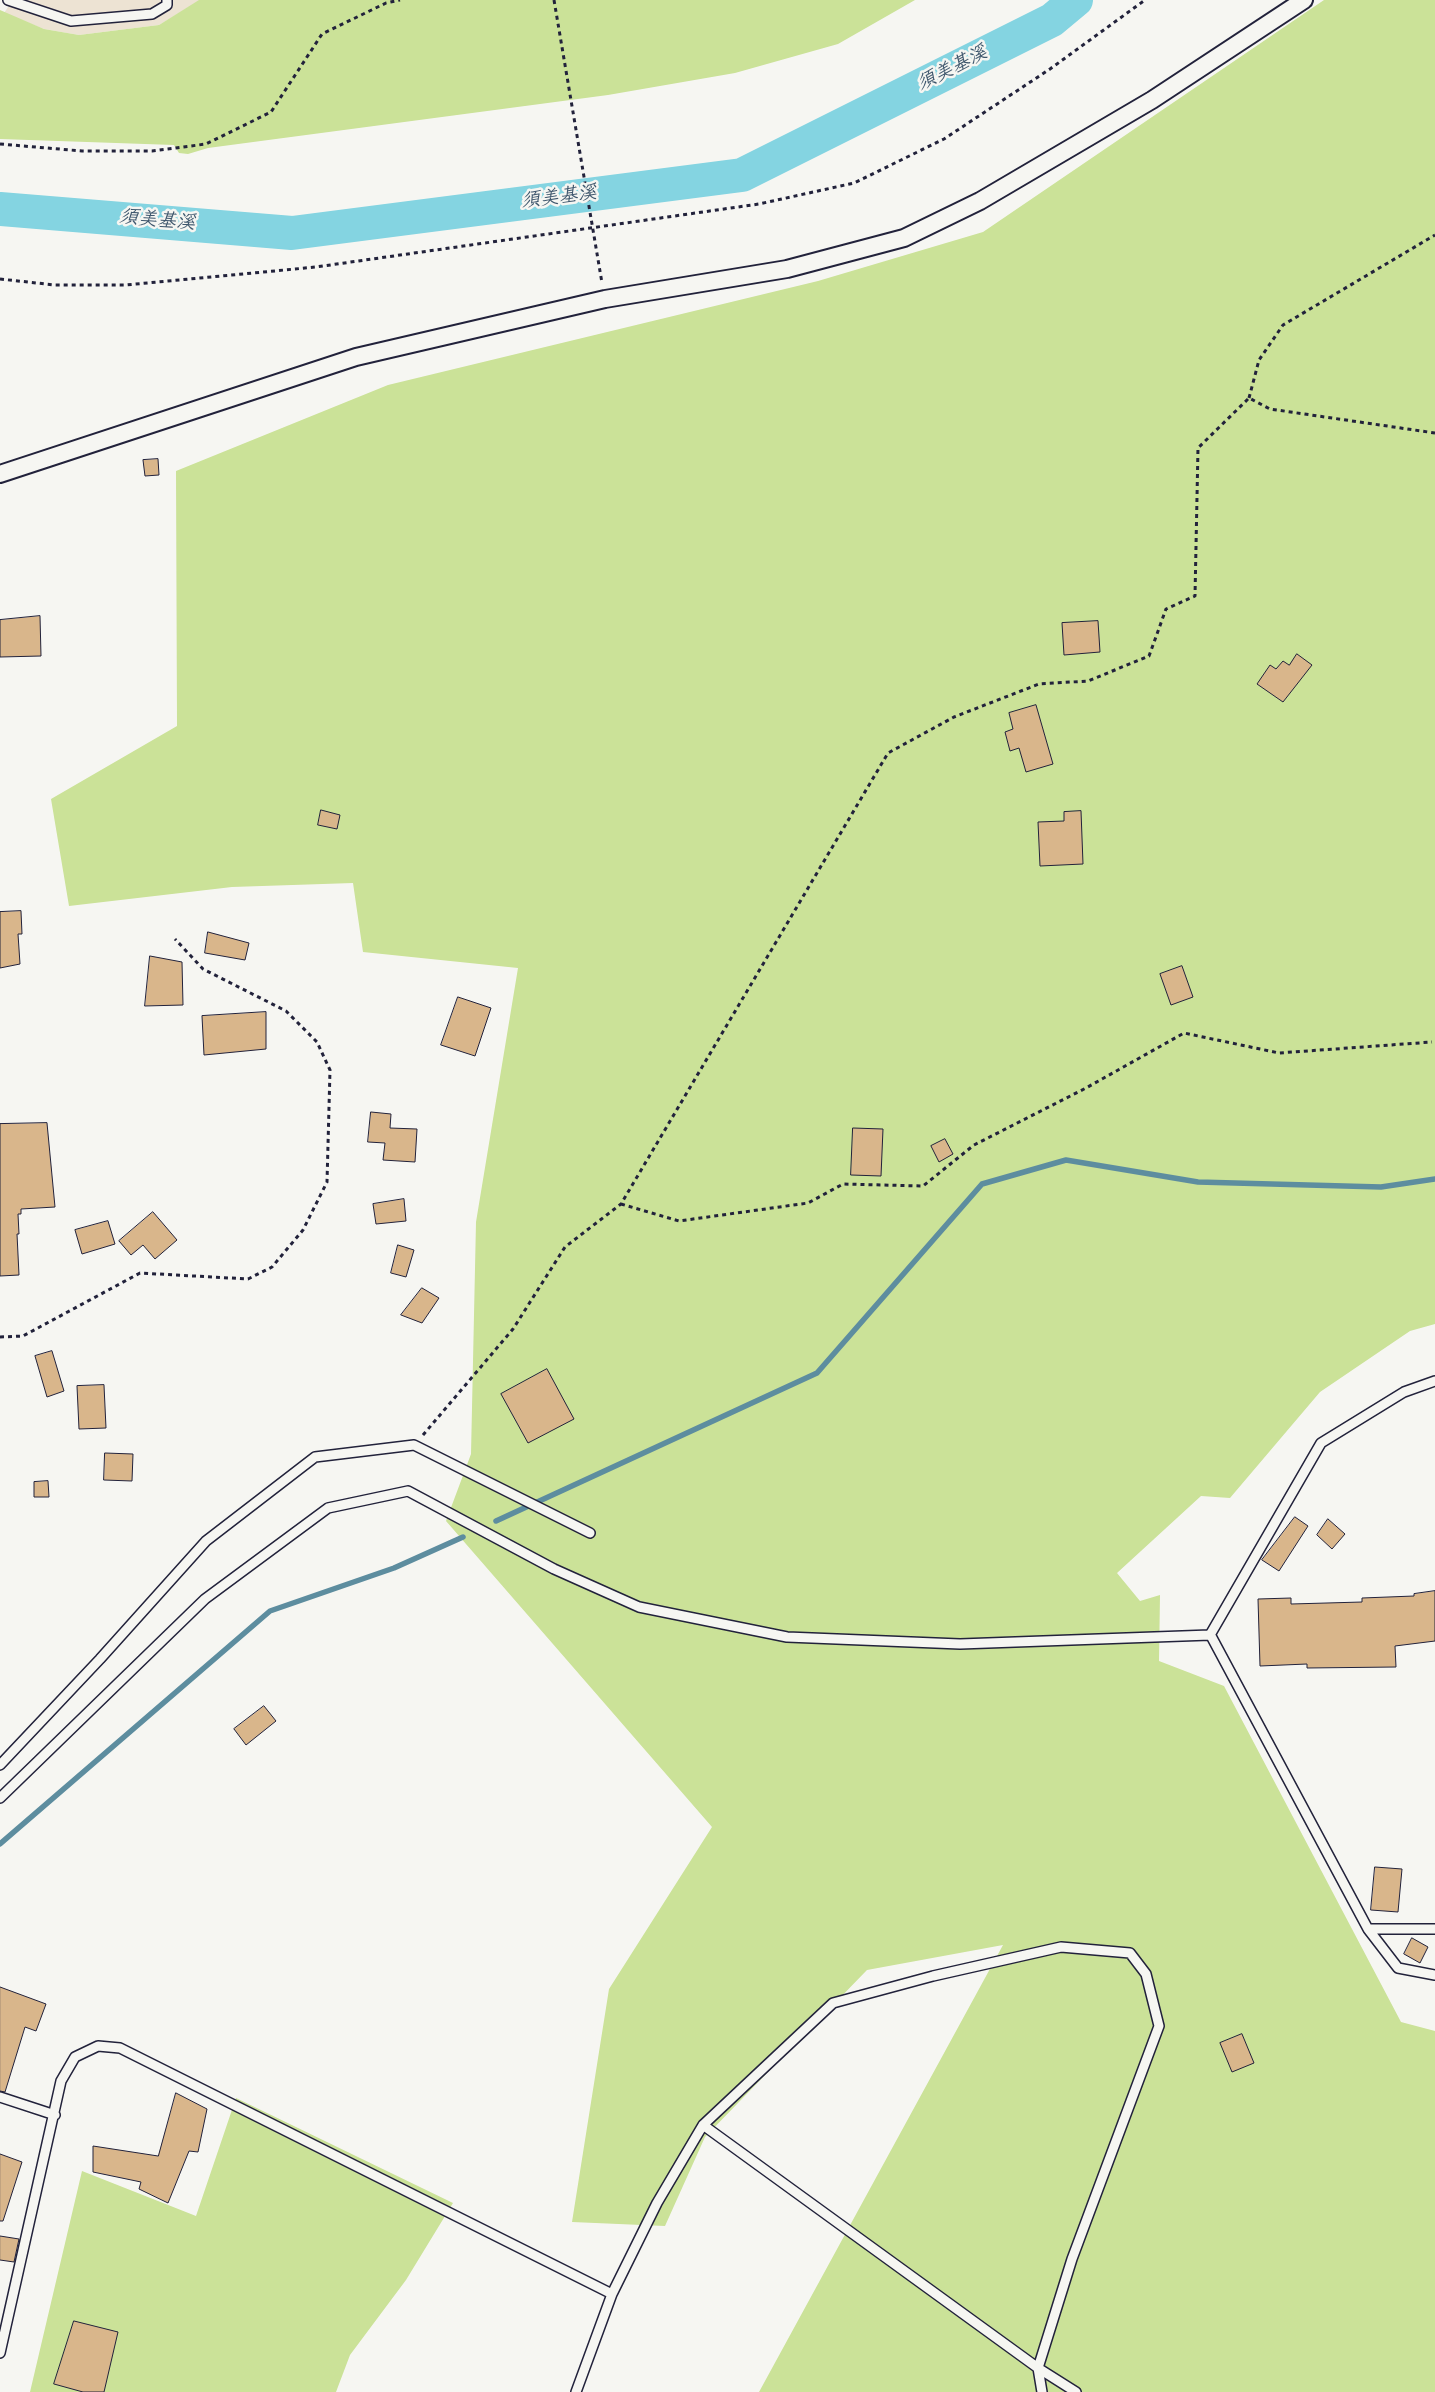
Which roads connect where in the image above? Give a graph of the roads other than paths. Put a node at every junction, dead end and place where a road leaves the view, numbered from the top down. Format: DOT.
graph roads {
  1 [pos="8,0"];
  2 [pos="167,0"];
  3 [pos="1304,0"];
  4 [pos="0,474"];
  5 [pos="1435,1381"];
  6 [pos="590,1533"];
  7 [pos="1210,1634"];
  8 [pos="0,1765"];
  9 [pos="0,1798"];
  10 [pos="1368,1929"];
  11 [pos="1435,1929"];
  12 [pos="1435,1975"];
  13 [pos="0,2098"];
  14 [pos="55,2115"];
  15 [pos="703,2125"];
  16 [pos="612,2294"];
  17 [pos="0,2353"];
  18 [pos="1038,2368"];
  19 [pos="576,2392"];
  20 [pos="1042,2392"];
  21 [pos="1076,2392"];
  1 -- 2 [label="lane"];
  3 -- 4 [label="street"];
  5 -- 7 [label="lane"];
  6 -- 8 [label="lane"];
  7 -- 9 [label="lane"];
  7 -- 10 [label="lane"];
  10 -- 11 [label="lane"];
  10 -- 12 [label="lane"];
  13 -- 14 [label="lane"];
  14 -- 16 [label="lane"];
  14 -- 17 [label="lane"];
  15 -- 16 [label="lane"];
  15 -- 18 [label="lane"];
  15 -- 18 [label="lane"];
  16 -- 19 [label="lane"];
  18 -- 20 [label="lane"];
  18 -- 21 [label="lane"];
}
